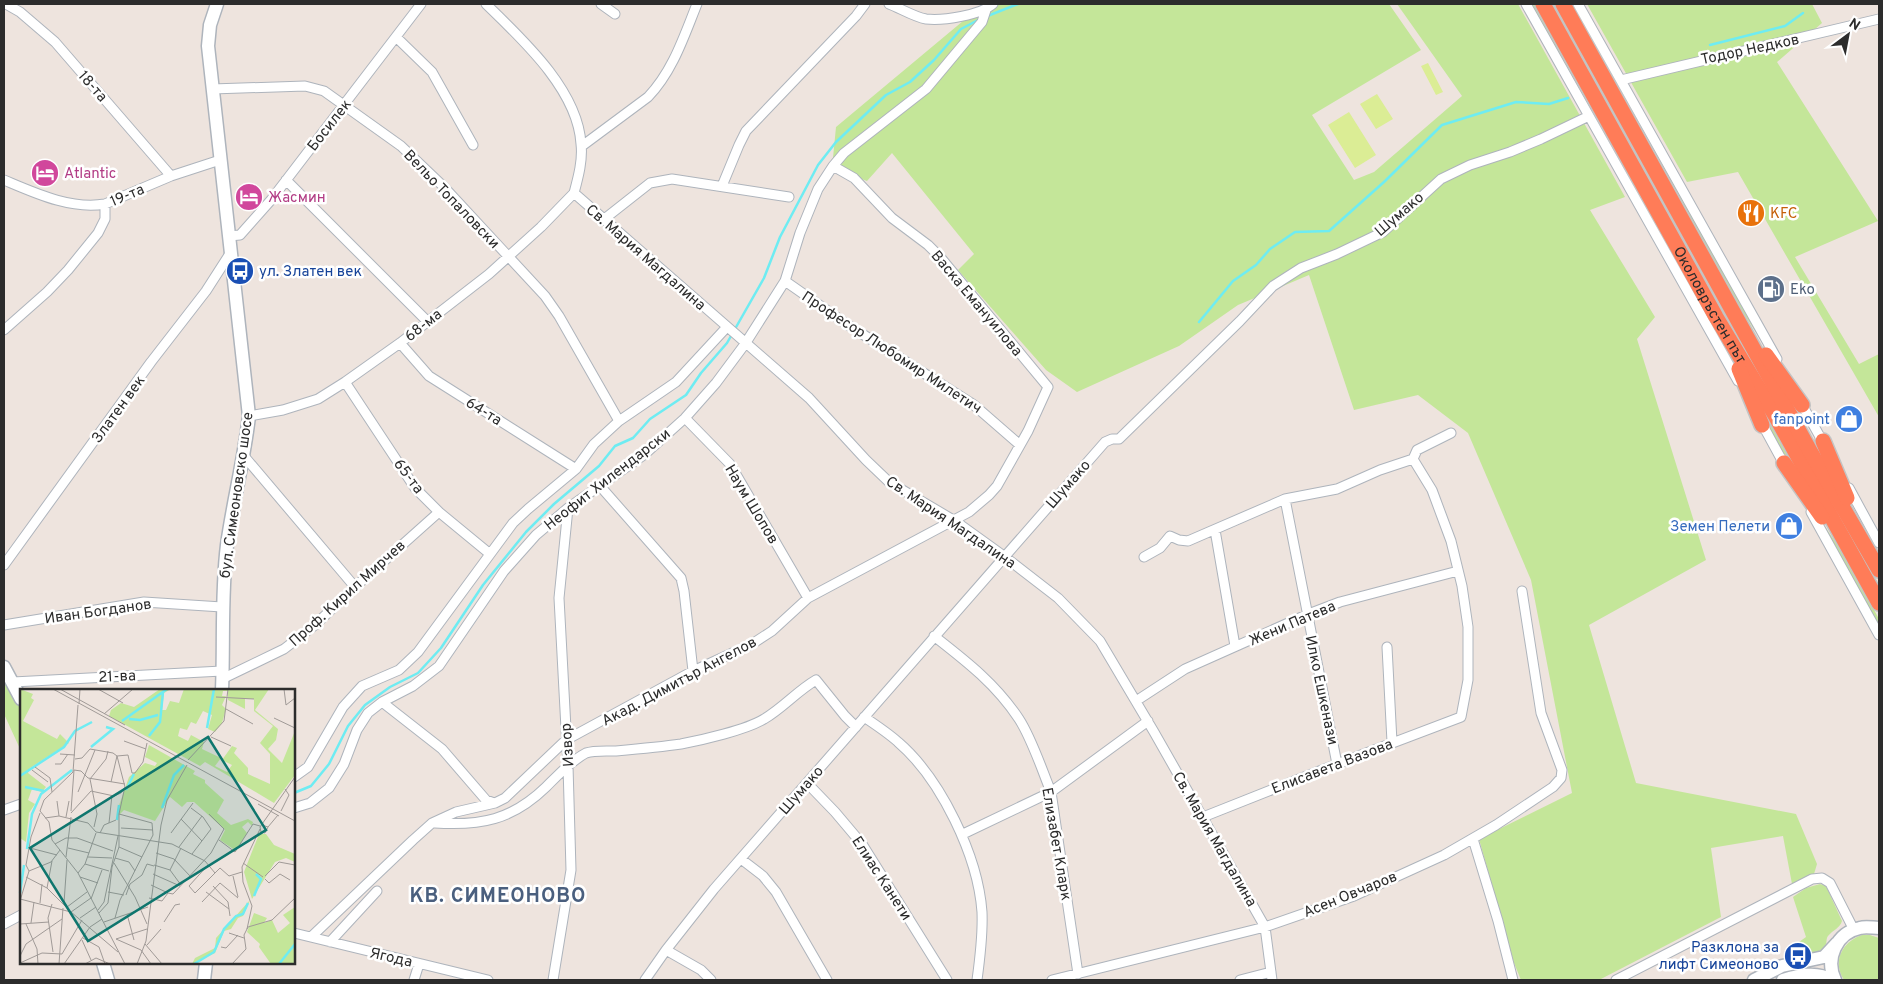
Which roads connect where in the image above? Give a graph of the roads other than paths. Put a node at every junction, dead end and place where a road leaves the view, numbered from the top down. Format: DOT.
graph roads {
  1 [pos="6,4"];
  2 [pos="217,4"];
  3 [pos="421,4"];
  4 [pos="486,4"];
  5 [pos="601,4"];
  6 [pos="697,4"];
  7 [pos="865,4"];
  8 [pos="889,4"];
  9 [pos="1526,4"];
  10 [pos="1543,4"];
  11 [pos="1563,4"];
  12 [pos="1578,4"];
  13 [pos="990,7"];
  14 [pos="615,14"];
  15 [pos="1879,19"];
  16 [pos="396,37"];
  17 [pos="1621,80"];
  18 [pos="212,89"];
  19 [pos="345,105"];
  20 [pos="1588,116"];
  21 [pos="473,145"];
  22 [pos="582,146"];
  23 [pos="220,160"];
  24 [pos="833,166"];
  25 [pos="171,176"];
  26 [pos="4,180"];
  27 [pos="286,180"];
  28 [pos="722,186"];
  29 [pos="574,193"];
  30 [pos="789,197"];
  31 [pos="105,204"];
  32 [pos="603,220"];
  33 [pos="229,236"];
  34 [pos="231,252"];
  35 [pos="508,257"];
  36 [pos="784,281"];
  37 [pos="1727,300"];
  38 [pos="1716,317"];
  39 [pos="427,321"];
  40 [pos="726,328"];
  41 [pos="4,330"];
  42 [pos="400,343"];
  43 [pos="745,344"];
  44 [pos="345,382"];
  45 [pos="1048,387"];
  46 [pos="1802,404"];
  47 [pos="249,416"];
  48 [pos="685,418"];
  49 [pos="619,421"];
  50 [pos="1762,425"];
  51 [pos="1451,434"];
  52 [pos="1822,441"];
  53 [pos="1020,445"];
  54 [pos="244,456"];
  55 [pos="1413,458"];
  56 [pos="1784,463"];
  57 [pos="576,469"];
  58 [pos="600,486"];
  59 [pos="1285,499"];
  60 [pos="568,508"];
  61 [pos="439,512"];
  62 [pos="955,521"];
  63 [pos="1214,530"];
  64 [pos="1875,548"];
  65 [pos="490,554"];
  66 [pos="1005,557"];
  67 [pos="1144,557"];
  68 [pos="4,565"];
  69 [pos="1879,570"];
  70 [pos="1458,571"];
  71 [pos="1866,578"];
  72 [pos="355,587"];
  73 [pos="1522,591"];
  74 [pos="808,598"];
  75 [pos="1879,603"];
  76 [pos="222,607"];
  77 [pos="1306,615"];
  78 [pos="4,625"];
  79 [pos="1879,635"];
  80 [pos="934,636"];
  81 [pos="1236,646"];
  82 [pos="1388,647"];
  83 [pos="4,667"];
  84 [pos="693,671"];
  85 [pos="222,680"];
  86 [pos="13,682"];
  87 [pos="20,698"];
  88 [pos="1136,700"];
  89 [pos="382,702"];
  90 [pos="864,717"];
  91 [pos="1148,721"];
  92 [pos="856,727"];
  93 [pos="566,740"];
  94 [pos="1392,742"];
  95 [pos="1337,764"];
  96 [pos="568,766"];
  97 [pos="295,776"];
  98 [pos="807,783"];
  99 [pos="1051,792"];
  100 [pos="494,803"];
  101 [pos="20,804"];
  102 [pos="295,808"];
  103 [pos="4,810"];
  104 [pos="1204,817"];
  105 [pos="432,823"];
  106 [pos="963,834"];
  107 [pos="1473,838"];
  108 [pos="741,859"];
  109 [pos="377,891"];
  110 [pos="20,916"];
  111 [pos="4,924"];
  112 [pos="1265,927"];
  113 [pos="1878,928"];
  114 [pos="1854,930"];
  115 [pos="295,933"];
  116 [pos="311,937"];
  117 [pos="330,942"];
  118 [pos="1837,943"];
  119 [pos="666,950"];
  120 [pos="103,964"];
  121 [pos="206,964"];
  122 [pos="419,964"];
  123 [pos="1078,974"];
  124 [pos="1271,976"];
  125 [pos="108,980"];
  126 [pos="204,980"];
  127 [pos="414,980"];
  128 [pos="488,980"];
  129 [pos="553,980"];
  130 [pos="645,980"];
  131 [pos="711,980"];
  132 [pos="827,980"];
  133 [pos="947,980"];
  134 [pos="978,980"];
  135 [pos="1052,980"];
  136 [pos="1240,980"];
  137 [pos="1513,980"];
  138 [pos="1616,980"];
  139 [pos="1754,980"];
  140 [pos="1783,980"];
  141 [pos="1833,980"];
  1 -- 25 [label="street, 18-та"];
  2 -- 18 [label="street, бул. Симеоновско шосе"];
  3 -- 16 [label="street, Босилек"];
  4 -- 22 [label="street, Св. Мария Магдалина"];
  5 -- 14 [label="street"];
  6 -- 22 [label="street"];
  7 -- 28 [label="street"];
  8 -- 13 [label="street"];
  9 -- 20 [label="street"];
  10 -- 38 [label="highway, Околовръстен път"];
  11 -- 37 [label="highway, Околовръстен път"];
  12 -- 17 [label="street"];
  13 -- 24 [label="street, Неофит Хилендарски"];
  15 -- 17 [label="street, Тодор Недков"];
  16 -- 19 [label="street, Босилек"];
  16 -- 21 [label="street"];
  17 -- 46 [label="street"];
  18 -- 19 [label="street, Вельо Топаловски"];
  18 -- 23 [label="street, бул. Симеоновско шосе"];
  19 -- 27 [label="street, Босилек"];
  19 -- 35 [label="street, Вельо Топаловски"];
  20 -- 50 [label="street"];
  20 -- 66 [label="street, Шумако"];
  22 -- 29 [label="street, Св. Мария Магдалина"];
  23 -- 25 [label="street, 19-та"];
  23 -- 33 [label="street, бул. Симеоновско шосе"];
  24 -- 36 [label="street, Неофит Хилендарски"];
  24 -- 45 [label="street, Васка Емануилова"];
  25 -- 31 [label="street, 19-та"];
  26 -- 31 [label="street, 19-та"];
  27 -- 33 [label="street, Босилек"];
  27 -- 39 [label="street"];
  28 -- 30 [label="street"];
  28 -- 32 [label="street"];
  29 -- 32 [label="street, Св. Мария Магдалина"];
  29 -- 35 [label="street, 68-ма"];
  31 -- 41 [label="street"];
  32 -- 40 [label="street, Св. Мария Магдалина"];
  33 -- 34 [label="street, бул. Симеоновско шосе"];
  34 -- 47 [label="street, бул. Симеоновско шосе"];
  34 -- 68 [label="street, Златен век"];
  35 -- 39 [label="street, 68-ма"];
  35 -- 49 [label="street, Вельо Топаловски"];
  36 -- 43 [label="street, Неофит Хилендарски"];
  36 -- 53 [label="street, Професор Любомир Милетич"];
  37 -- 46 [label="highway"];
  37 -- 64 [label="highway, Околовръстен път"];
  38 -- 50 [label="highway"];
  38 -- 71 [label="highway, Околовръстен път"];
  39 -- 42 [label="street, 68-ма"];
  40 -- 43 [label="street, Св. Мария Магдалина"];
  40 -- 49 [label="street, Неофит Хилендарски"];
  42 -- 44 [label="street, 68-ма"];
  42 -- 57 [label="street, 64-та"];
  43 -- 48 [label="street, Неофит Хилендарски"];
  43 -- 62 [label="street, Св. Мария Магдалина"];
  44 -- 47 [label="street, 68-ма"];
  44 -- 61 [label="street, 65-та"];
  45 -- 53 [label="street, Акад. Димитър Ангелов"];
  46 -- 52 [label="street"];
  47 -- 54 [label="street, бул. Симеоновско шосе"];
  48 -- 58 [label="street, Неофит Хилендарски"];
  48 -- 74 [label="street, Наум Шопов"];
  49 -- 57 [label="street, Неофит Хилендарски"];
  50 -- 56 [label="street"];
  51 -- 55 [label="street"];
  52 -- 64 [label="highway"];
  53 -- 62 [label="street, Акад. Димитър Ангелов"];
  54 -- 72 [label="street"];
  54 -- 76 [label="street, бул. Симеоновско шосе"];
  55 -- 59 [label="street"];
  55 -- 70 [label="street"];
  56 -- 71 [label="highway"];
  56 -- 79 [label="street"];
  57 -- 65 [label="street, Неофит Хилендарски"];
  58 -- 60 [label="street, Неофит Хилендарски"];
  58 -- 84 [label="street"];
  59 -- 63 [label="street"];
  59 -- 77 [label="street, Илко Ешкенази"];
  60 -- 89 [label="street, Неофит Хилендарски"];
  60 -- 93 [label="street, Извор"];
  61 -- 65 [label="street, 65-та"];
  61 -- 72 [label="street, Проф. Кирил Мирчев"];
  62 -- 66 [label="street, Св. Мария Магдалина"];
  62 -- 74 [label="street, Акад. Димитър Ангелов"];
  63 -- 67 [label="street"];
  63 -- 81 [label="street"];
  64 -- 69 [label="highway, Околовръстен път"];
  65 -- 97 [label="street, Неофит Хилендарски"];
  66 -- 80 [label="street, Шумако"];
  66 -- 88 [label="street, Св. Мария Магдалина"];
  70 -- 77 [label="street, Жени Патева"];
  70 -- 94 [label="street, Елисавета Вазова"];
  71 -- 75 [label="highway, Околовръстен път"];
  72 -- 85 [label="street, Проф. Кирил Мирчев"];
  73 -- 107 [label="street, Асен Овчаров"];
  74 -- 84 [label="street, Акад. Димитър Ангелов"];
  76 -- 78 [label="street, Иван Богданов"];
  76 -- 85 [label="street, бул. Симеоновско шосе"];
  77 -- 81 [label="street, Жени Патева"];
  77 -- 95 [label="street, Илко Ешкенази"];
  80 -- 90 [label="street, Шумако"];
  80 -- 99 [label="street, Елизабет Кларк"];
  81 -- 88 [label="street, Жени Патева"];
  82 -- 94 [label="street"];
  83 -- 86 [label="street"];
  84 -- 93 [label="street, Акад. Димитър Ангелов"];
  85 -- 86 [label="street, 21-ва"];
  86 -- 87 [label="street"];
  88 -- 91 [label="street, Св. Мария Магдалина"];
  89 -- 100 [label="street"];
  89 -- 102 [label="street, Неофит Хилендарски"];
  90 -- 92 [label="street, Шумако"];
  90 -- 106 [label="street"];
  91 -- 99 [label="street"];
  91 -- 104 [label="street, Св. Мария Магдалина"];
  92 -- 96 [label="street"];
  92 -- 98 [label="street, Шумако"];
  93 -- 96 [label="street, Извор"];
  93 -- 100 [label="street, Акад. Димитър Ангелов"];
  94 -- 95 [label="street, Елисавета Вазова"];
  95 -- 104 [label="street, Елисавета Вазова"];
  96 -- 105 [label="street"];
  96 -- 129 [label="street, Извор"];
  98 -- 108 [label="street, Шумако"];
  98 -- 133 [label="street, Елиас Канети"];
  99 -- 106 [label="street"];
  99 -- 123 [label="street, Елизабет Кларк"];
  100 -- 105 [label="street, Акад. Димитър Ангелов"];
  101 -- 103 [label="street"];
  104 -- 112 [label="street, Св. Мария Магдалина"];
  105 -- 116 [label="street, Акад. Димитър Ангелов"];
  106 -- 134 [label="street"];
  107 -- 112 [label="street, Асен Овчаров"];
  107 -- 137 [label="street"];
  108 -- 119 [label="street, Шумако"];
  108 -- 132 [label="street"];
  109 -- 117 [label="street"];
  110 -- 111 [label="street"];
  112 -- 123 [label="street, Асен Овчаров"];
  112 -- 124 [label="street, Св. Мария Магдалина"];
  113 -- 114 [label="street"];
  114 -- 118 [label="street"];
  114 -- 138 [label="street"];
  115 -- 116 [label="street, Ягода"];
  116 -- 117 [label="street, Ягода"];
  117 -- 122 [label="street, Ягода"];
  118 -- 139 [label="street"];
  118 -- 141 [label="street"];
  119 -- 130 [label="street, Шумако"];
  119 -- 131 [label="street"];
  120 -- 125 [label="street"];
  121 -- 126 [label="street"];
  122 -- 127 [label="street"];
  122 -- 128 [label="street, Ягода"];
  123 -- 135 [label="street, Асен Овчаров"];
  124 -- 136 [label="street"];
  140 -- 141 [label="street"];
}
